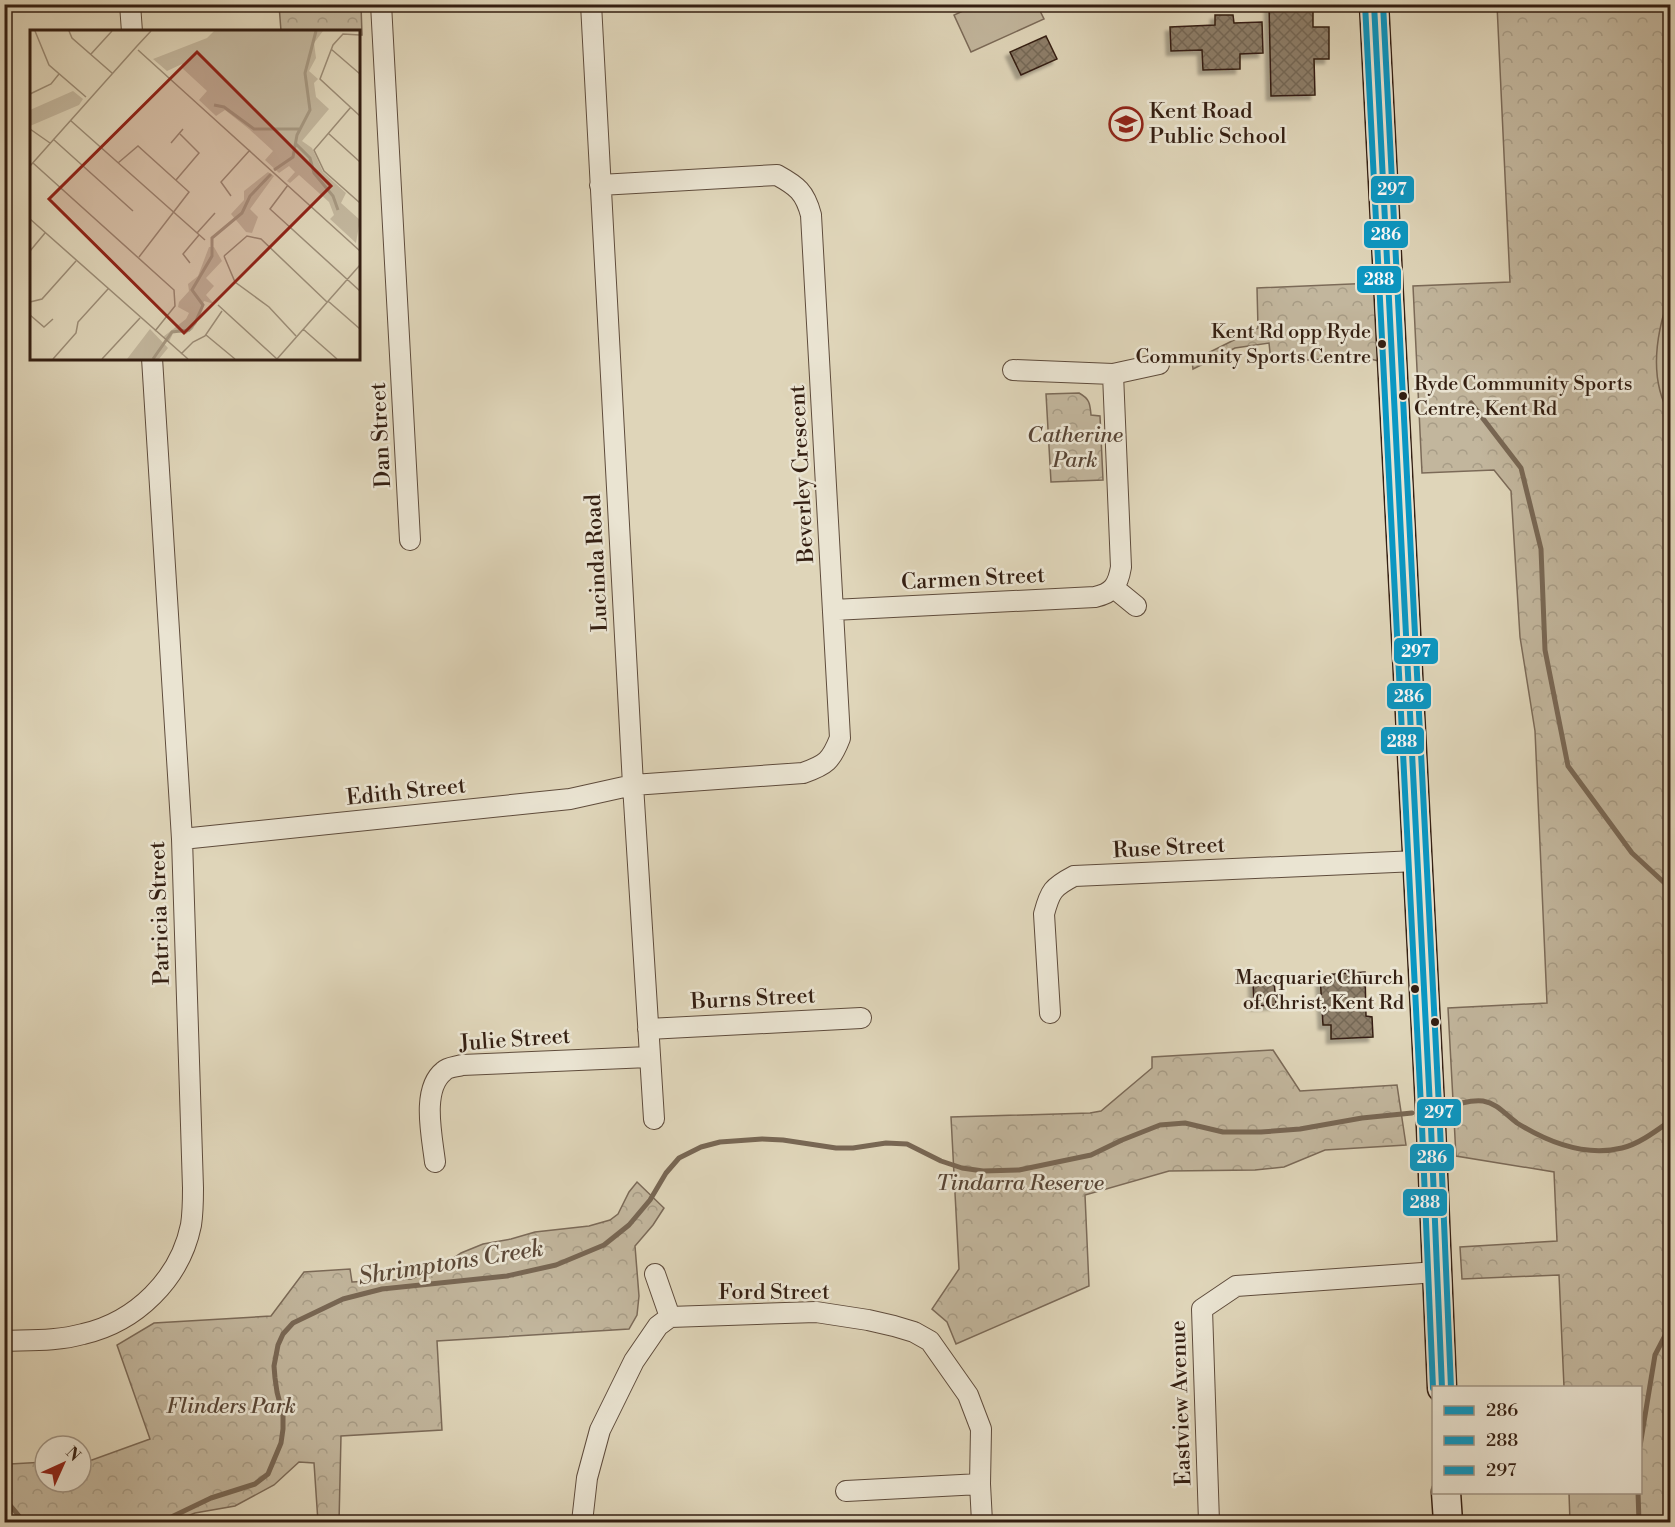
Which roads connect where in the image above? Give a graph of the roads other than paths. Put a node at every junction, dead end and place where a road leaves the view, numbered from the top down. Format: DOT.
graph roads {
  1 [pos="130,4"];
  2 [pos="381,4"];
  3 [pos="591,4"];
  4 [pos="1374,4"];
  5 [pos="132,30"];
  6 [pos="600,185"];
  7 [pos="152,360"];
  8 [pos="1159,364"];
  9 [pos="1013,370"];
  10 [pos="1113,374"];
  11 [pos="411,540"];
  12 [pos="1114,588"];
  13 [pos="1136,606"];
  14 [pos="833,610"];
  15 [pos="633,785"];
  16 [pos="182,839"];
  17 [pos="1417,861"];
  18 [pos="1050,1013"];
  19 [pos="861,1018"];
  20 [pos="648,1029"];
  21 [pos="649,1057"];
  22 [pos="654,1119"];
  23 [pos="435,1162"];
  24 [pos="1437,1272"];
  25 [pos="655,1275"];
  26 [pos="670,1317"];
  27 [pos="4,1341"];
  28 [pos="1442,1386"];
  29 [pos="980,1484"];
  30 [pos="846,1491"];
  31 [pos="1446,1494"];
  32 [pos="582,1522"];
  33 [pos="982,1522"];
  34 [pos="1209,1522"];
  35 [pos="1448,1522"];
  1 -- 5 [label="street"];
  2 -- 11 [label="street, Dan Street"];
  3 -- 6 [label="street, Lucinda Road"];
  4 -- 17 [label="street"];
  6 -- 14 [label="street, Beverley Crescent"];
  6 -- 15 [label="street, Lucinda Road"];
  7 -- 16 [label="street, Patricia Street"];
  8 -- 10 [label="street"];
  9 -- 10 [label="street"];
  10 -- 12 [label="street"];
  12 -- 13 [label="street"];
  12 -- 14 [label="street, Carmen Street"];
  14 -- 15 [label="street, Beverley Crescent"];
  15 -- 16 [label="street, Edith Street"];
  15 -- 20 [label="street, Lucinda Road"];
  16 -- 27 [label="street, Patricia Street"];
  17 -- 18 [label="street, Ruse Street"];
  17 -- 24 [label="street"];
  19 -- 20 [label="street, Burns Street"];
  20 -- 21 [label="street, Lucinda Road"];
  21 -- 22 [label="street, Lucinda Road"];
  21 -- 23 [label="street, Julie Street"];
  24 -- 28 [label="street"];
  24 -- 34 [label="street, Eastview Avenue"];
  25 -- 26 [label="street"];
  26 -- 29 [label="street, Ford Street"];
  26 -- 32 [label="street"];
  29 -- 30 [label="street"];
  29 -- 33 [label="street, Ford Street"];
  31 -- 35 [label="street"];
}
